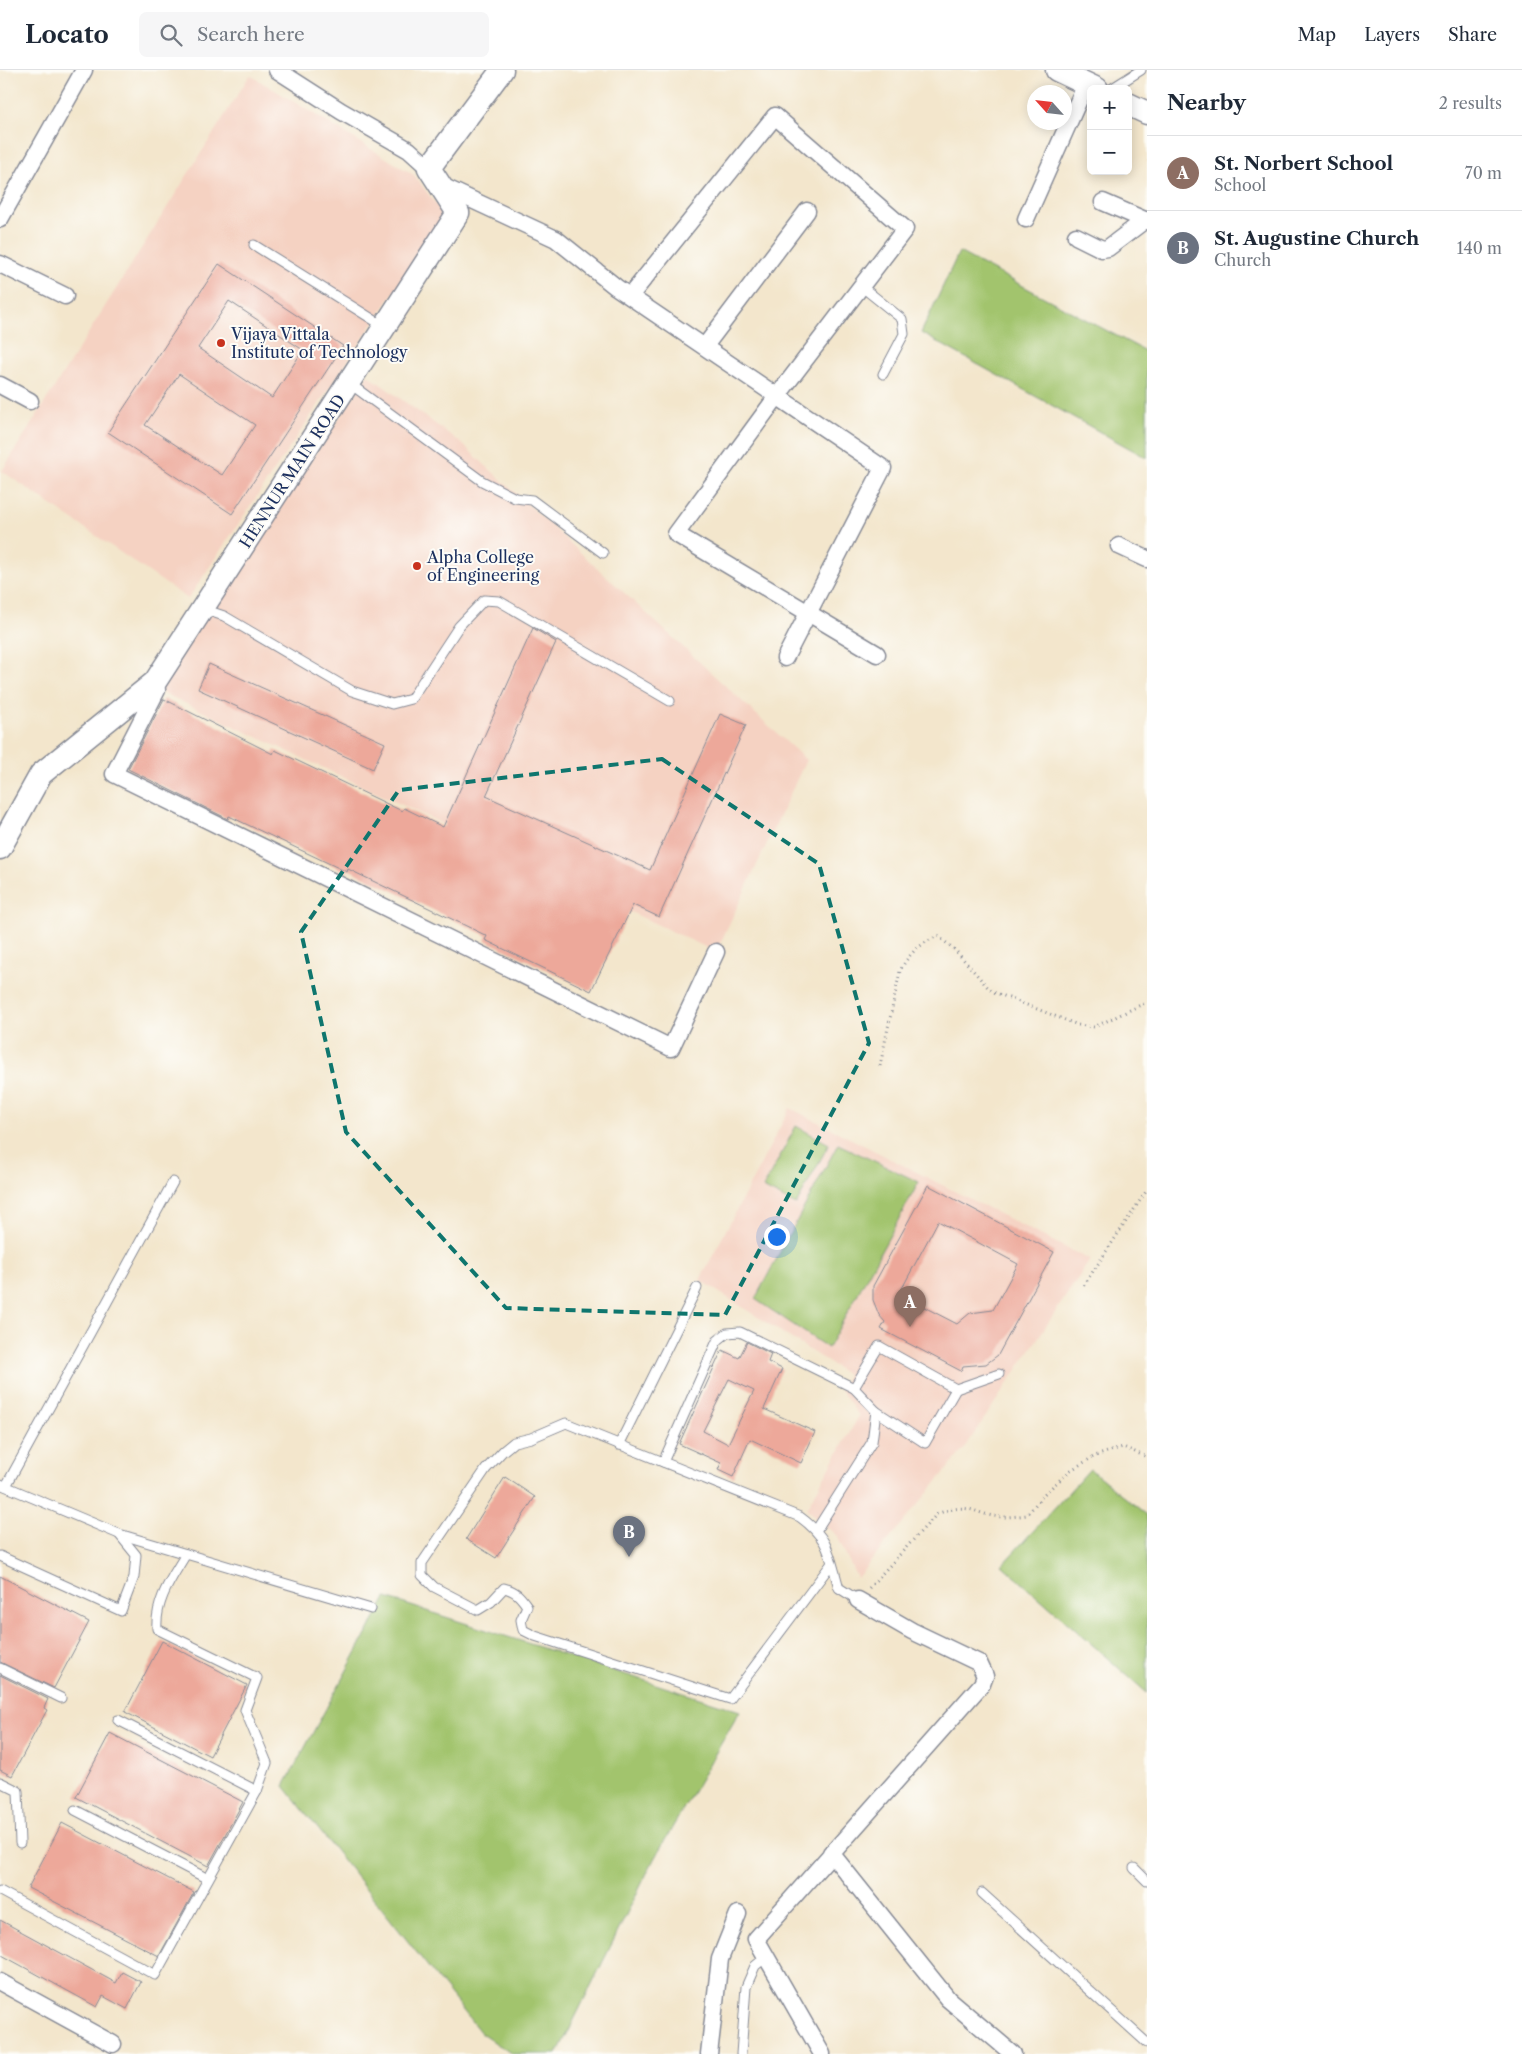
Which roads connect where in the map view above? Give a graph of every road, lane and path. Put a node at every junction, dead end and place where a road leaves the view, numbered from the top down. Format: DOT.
graph roads {
  1 [pos="84,70"];
  2 [pos="276,70"];
  3 [pos="502,70"];
  4 [pos="1057,70"];
  5 [pos="1141,70"];
  6 [pos="1090,83"];
  7 [pos="1117,85"];
  8 [pos="1132,106"];
  9 [pos="1147,113"];
  10 [pos="435,176"];
  11 [pos="1103,202"];
  12 [pos="807,211"];
  13 [pos="0,219"];
  14 [pos="1026,219"];
  15 [pos="1146,221"];
  16 [pos="1076,236"];
  17 [pos="254,245"];
  18 [pos="0,264"];
  19 [pos="861,286"];
  20 [pos="65,296"];
  21 [pos="630,296"];
  22 [pos="384,327"];
  23 [pos="705,346"];
  24 [pos="883,374"];
  25 [pos="349,383"];
  26 [pos="0,385"];
  27 [pos="778,395"];
  28 [pos="30,400"];
  29 [pos="1119,546"];
  30 [pos="603,552"];
  31 [pos="1147,559"];
  32 [pos="202,609"];
  33 [pos="808,614"];
  34 [pos="877,654"];
  35 [pos="785,658"];
  36 [pos="155,682"];
  37 [pos="670,701"];
  38 [pos="0,848"];
  39 [pos="716,952"];
  40 [pos="1147,1002"];
  41 [pos="880,1066"];
  42 [pos="173,1182"];
  43 [pos="1147,1190"];
  44 [pos="1084,1285"];
  45 [pos="697,1288"];
  46 [pos="999,1374"];
  47 [pos="854,1388"];
  48 [pos="956,1389"];
  49 [pos="876,1411"];
  50 [pos="619,1445"];
  51 [pos="1147,1456"];
  52 [pos="663,1462"];
  53 [pos="3,1485"];
  54 [pos="817,1529"];
  55 [pos="119,1534"];
  56 [pos="186,1554"];
  57 [pos="0,1556"];
  58 [pos="832,1563"];
  59 [pos="858,1600"];
  60 [pos="372,1609"];
  61 [pos="0,1668"];
  62 [pos="61,1698"];
  63 [pos="118,1720"];
  64 [pos="0,1782"];
  65 [pos="257,1791"];
  66 [pos="75,1810"];
  67 [pos="20,1843"];
  68 [pos="831,1853"];
  69 [pos="1134,1868"];
  70 [pos="208,1879"];
  71 [pos="1147,1881"];
  72 [pos="0,1891"];
  73 [pos="982,1893"];
  74 [pos="738,1914"];
  75 [pos="766,1957"];
  76 [pos="0,1982"];
  77 [pos="1147,2043"];
  78 [pos="113,2044"];
  79 [pos="709,2054"];
  80 [pos="741,2054"];
  81 [pos="822,2054"];
  82 [pos="1013,2054"];
  1 -- 13 [label="street"];
  2 -- 10 [label="street"];
  3 -- 10 [label="main road"];
  4 -- 6 [label="main road"];
  5 -- 7 [label="lane"];
  6 -- 14 [label="street"];
  8 -- 9 [label="main road"];
  10 -- 21 [label="street"];
  10 -- 22 [label="main road, HENNUR MAIN ROAD"];
  11 -- 15 [label="street"];
  12 -- 23 [label="street"];
  15 -- 16 [label="street"];
  17 -- 22 [label="lane"];
  18 -- 20 [label="street"];
  19 -- 21 [label="street"];
  19 -- 24 [label="lane"];
  19 -- 27 [label="street"];
  21 -- 23 [label="street"];
  22 -- 25 [label="main road, HENNUR MAIN ROAD"];
  23 -- 27 [label="street"];
  25 -- 30 [label="lane"];
  25 -- 32 [label="main road, HENNUR MAIN ROAD"];
  26 -- 28 [label="street"];
  27 -- 33 [label="street"];
  27 -- 33 [label="street"];
  29 -- 31 [label="street"];
  32 -- 36 [label="main road, HENNUR MAIN ROAD"];
  32 -- 37 [label="lane"];
  33 -- 34 [label="street"];
  33 -- 35 [label="street"];
  36 -- 38 [label="main road, HENNUR MAIN ROAD"];
  36 -- 39 [label="street"];
  40 -- 41 [label="path"];
  42 -- 53 [label="lane"];
  43 -- 44 [label="path"];
  45 -- 50 [label="lane"];
  46 -- 48 [label="lane"];
  47 -- 48 [label="lane"];
  47 -- 49 [label="lane"];
  47 -- 52 [label="lane"];
  48 -- 49 [label="lane"];
  49 -- 54 [label="lane"];
  50 -- 52 [label="lane"];
  50 -- 58 [label="lane"];
  51 -- 59 [label="path"];
  52 -- 54 [label="lane"];
  53 -- 55 [label="lane"];
  54 -- 58 [label="lane"];
  55 -- 56 [label="lane"];
  55 -- 57 [label="lane"];
  56 -- 60 [label="lane"];
  56 -- 65 [label="lane"];
  58 -- 59 [label="lane"];
  59 -- 68 [label="street"];
  61 -- 62 [label="lane"];
  63 -- 65 [label="lane"];
  64 -- 67 [label="lane"];
  65 -- 70 [label="lane"];
  66 -- 70 [label="lane"];
  68 -- 75 [label="street"];
  68 -- 82 [label="street"];
  69 -- 71 [label="lane"];
  70 -- 72 [label="lane"];
  73 -- 77 [label="lane"];
  74 -- 79 [label="street"];
  75 -- 80 [label="lane"];
  75 -- 81 [label="street"];
  76 -- 78 [label="street"];
}
